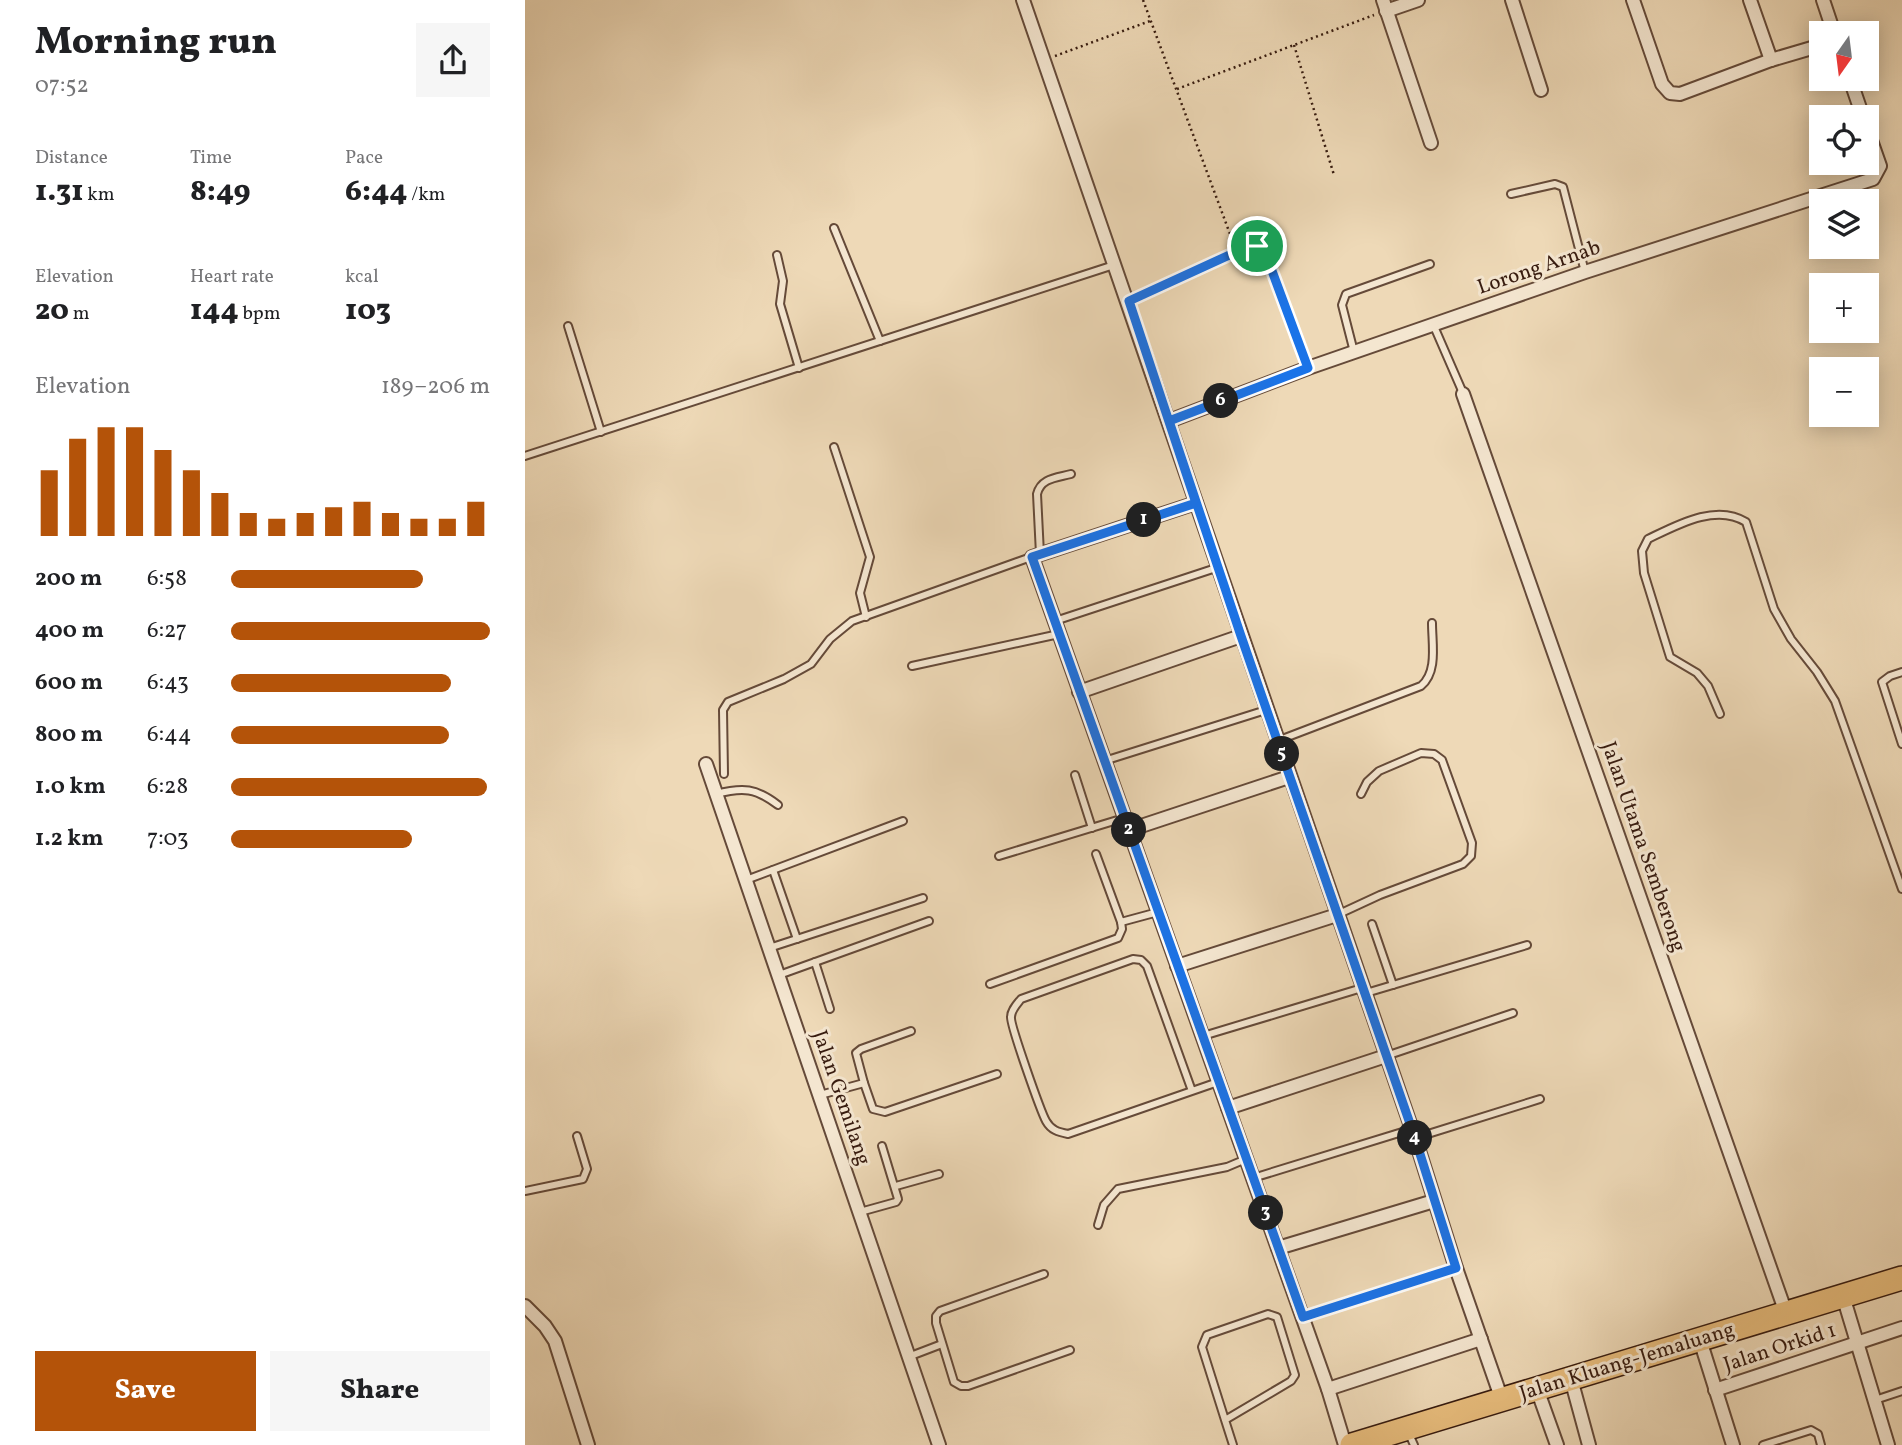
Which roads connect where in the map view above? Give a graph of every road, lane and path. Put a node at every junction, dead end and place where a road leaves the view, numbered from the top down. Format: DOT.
graph roads {
  1 [pos="1023,0"];
  2 [pos="1143,0"];
  3 [pos="1418,0"];
  4 [pos="1513,0"];
  5 [pos="1633,0"];
  6 [pos="1750,0"];
  7 [pos="1823,0"];
  8 [pos="1385,5"];
  9 [pos="1150,20"];
  10 [pos="1830,21"];
  11 [pos="1294,44"];
  12 [pos="1809,49"];
  13 [pos="1771,60"];
  14 [pos="1043,61"];
  15 [pos="1177,89"];
  16 [pos="1541,90"];
  17 [pos="1431,143"];
  18 [pos="1334,175"];
  19 [pos="1875,175"];
  20 [pos="1511,194"];
  21 [pos="834,228"];
  22 [pos="1236,252"];
  23 [pos="777,255"];
  24 [pos="1430,264"];
  25 [pos="1114,265"];
  26 [pos="1585,272"];
  27 [pos="1129,301"];
  28 [pos="1433,324"];
  29 [pos="568,326"];
  30 [pos="880,341"];
  31 [pos="1355,352"];
  32 [pos="799,368"];
  33 [pos="1308,368"];
  34 [pos="1463,394"];
  35 [pos="1169,421"];
  36 [pos="601,432"];
  37 [pos="834,447"];
  38 [pos="525,456"];
  39 [pos="1071,474"];
  40 [pos="1196,503"];
  41 [pos="1036,555"];
  42 [pos="1219,567"];
  43 [pos="866,617"];
  44 [pos="1431,623"];
  45 [pos="1057,628"];
  46 [pos="1241,636"];
  47 [pos="912,666"];
  48 [pos="1902,672"];
  49 [pos="1079,692"];
  50 [pos="1266,710"];
  51 [pos="1720,715"];
  52 [pos="1277,741"];
  53 [pos="1902,744"];
  54 [pos="1104,761"];
  55 [pos="706,764"];
  56 [pos="724,774"];
  57 [pos="1075,775"];
  58 [pos="1289,777"];
  59 [pos="716,794"];
  60 [pos="1361,794"];
  61 [pos="778,805"];
  62 [pos="903,821"];
  63 [pos="1127,824"];
  64 [pos="1092,828"];
  65 [pos="1096,854"];
  66 [pos="999,856"];
  67 [pos="773,870"];
  68 [pos="746,880"];
  69 [pos="1902,889"];
  70 [pos="923,898"];
  71 [pos="1157,912"];
  72 [pos="1337,915"];
  73 [pos="929,921"];
  74 [pos="1121,922"];
  75 [pos="1372,924"];
  76 [pos="797,939"];
  77 [pos="1527,945"];
  78 [pos="769,948"];
  79 [pos="815,962"];
  80 [pos="1177,966"];
  81 [pos="779,975"];
  82 [pos="990,984"];
  83 [pos="1393,985"];
  84 [pos="1363,991"];
  85 [pos="830,1009"];
  86 [pos="1513,1013"];
  87 [pos="911,1031"];
  88 [pos="1202,1037"];
  89 [pos="1386,1056"];
  90 [pos="997,1074"];
  91 [pos="1218,1082"];
  92 [pos="864,1083"];
  93 [pos="1192,1091"];
  94 [pos="820,1095"];
  95 [pos="1540,1099"];
  96 [pos="1227,1108"];
  97 [pos="1414,1134"];
  98 [pos="577,1136"];
  99 [pos="882,1146"];
  100 [pos="1246,1159"];
  101 [pos="939,1174"];
  102 [pos="1253,1178"];
  103 [pos="896,1186"];
  104 [pos="525,1191"];
  105 [pos="1434,1201"];
  106 [pos="860,1212"];
  107 [pos="1098,1225"];
  108 [pos="1278,1248"];
  109 [pos="1456,1268"];
  110 [pos="1044,1274"];
  111 [pos="1902,1278"];
  112 [pos="1843,1296"];
  113 [pos="525,1306"];
  114 [pos="1786,1313"];
  115 [pos="1303,1317"];
  116 [pos="1902,1328"];
  117 [pos="1481,1339"];
  118 [pos="1699,1340"];
  119 [pos="1857,1342"];
  120 [pos="942,1344"];
  121 [pos="1070,1350"];
  122 [pos="908,1357"];
  123 [pos="1571,1379"];
  124 [pos="1537,1389"];
  125 [pos="1328,1390"];
  126 [pos="1715,1390"];
  127 [pos="1902,1391"];
  128 [pos="1502,1400"];
  129 [pos="1875,1400"];
  130 [pos="1225,1420"];
  131 [pos="1411,1437"];
  132 [pos="1365,1443"];
  133 [pos="588,1445"];
  134 [pos="939,1445"];
  135 [pos="1233,1445"];
  136 [pos="1345,1445"];
  137 [pos="1557,1445"];
  138 [pos="1589,1445"];
  139 [pos="1733,1445"];
  140 [pos="1763,1445"];
  141 [pos="1821,1445"];
  142 [pos="1888,1445"];
  1 -- 14 [label="street"];
  2 -- 9 [label="path"];
  3 -- 8 [label="street"];
  4 -- 16 [label="street"];
  5 -- 13 [label="street"];
  6 -- 13 [label="street"];
  7 -- 10 [label="street"];
  8 -- 11 [label="path"];
  8 -- 17 [label="street"];
  9 -- 14 [label="path"];
  9 -- 15 [label="path"];
  11 -- 15 [label="path"];
  11 -- 18 [label="path"];
  12 -- 13 [label="street"];
  14 -- 25 [label="street"];
  15 -- 22 [label="path"];
  19 -- 26 [label="street, Lorong Arnab"];
  20 -- 26 [label="lane"];
  21 -- 30 [label="lane"];
  22 -- 27 [label="lane"];
  22 -- 33 [label="lane"];
  23 -- 32 [label="lane"];
  24 -- 31 [label="lane"];
  25 -- 27 [label="street"];
  25 -- 30 [label="lane"];
  26 -- 28 [label="street, Lorong Arnab"];
  27 -- 35 [label="street"];
  28 -- 31 [label="street, Lorong Arnab"];
  28 -- 34 [label="lane"];
  29 -- 36 [label="lane"];
  30 -- 32 [label="lane"];
  31 -- 33 [label="street, Lorong Arnab"];
  32 -- 36 [label="lane"];
  33 -- 35 [label="street, Lorong Arnab"];
  34 -- 114 [label="street, Jalan Utama Semberong"];
  35 -- 40 [label="street"];
  36 -- 38 [label="lane"];
  37 -- 43 [label="lane"];
  39 -- 41 [label="lane"];
  40 -- 41 [label="street"];
  40 -- 42 [label="street"];
  41 -- 43 [label="lane"];
  41 -- 45 [label="street"];
  42 -- 45 [label="lane"];
  42 -- 46 [label="street"];
  43 -- 56 [label="lane"];
  44 -- 52 [label="lane"];
  45 -- 47 [label="lane"];
  45 -- 49 [label="street"];
  46 -- 49 [label="street"];
  46 -- 50 [label="street"];
  48 -- 53 [label="lane"];
  49 -- 54 [label="street"];
  50 -- 52 [label="street"];
  50 -- 54 [label="lane"];
  51 -- 69 [label="lane"];
  52 -- 58 [label="street"];
  54 -- 63 [label="street"];
  55 -- 59 [label="street, Jalan Gemilang"];
  57 -- 64 [label="lane"];
  58 -- 63 [label="street"];
  58 -- 72 [label="street"];
  59 -- 61 [label="lane"];
  59 -- 68 [label="street, Jalan Gemilang"];
  60 -- 72 [label="lane"];
  62 -- 67 [label="lane"];
  63 -- 64 [label="lane"];
  63 -- 71 [label="street"];
  64 -- 66 [label="lane"];
  65 -- 74 [label="lane"];
  67 -- 68 [label="lane"];
  67 -- 76 [label="lane"];
  68 -- 78 [label="street, Jalan Gemilang"];
  70 -- 76 [label="lane"];
  71 -- 74 [label="lane"];
  71 -- 80 [label="street"];
  72 -- 80 [label="street"];
  72 -- 84 [label="street"];
  73 -- 79 [label="lane"];
  74 -- 82 [label="lane"];
  75 -- 83 [label="lane"];
  76 -- 78 [label="lane"];
  77 -- 83 [label="lane"];
  78 -- 81 [label="street, Jalan Gemilang"];
  79 -- 81 [label="lane"];
  79 -- 85 [label="lane"];
  80 -- 88 [label="street"];
  81 -- 94 [label="street, Jalan Gemilang"];
  83 -- 84 [label="lane"];
  84 -- 88 [label="lane"];
  84 -- 89 [label="street"];
  86 -- 89 [label="lane"];
  87 -- 92 [label="lane"];
  88 -- 91 [label="street"];
  89 -- 96 [label="street"];
  89 -- 97 [label="street"];
  90 -- 92 [label="lane"];
  91 -- 93 [label="lane"];
  91 -- 96 [label="street"];
  92 -- 94 [label="lane"];
  93 -- 93 [label="lane"];
  94 -- 106 [label="street, Jalan Gemilang"];
  95 -- 97 [label="lane"];
  96 -- 100 [label="street"];
  97 -- 102 [label="lane"];
  97 -- 105 [label="street"];
  98 -- 104 [label="lane"];
  99 -- 103 [label="lane"];
  100 -- 102 [label="street"];
  100 -- 107 [label="lane"];
  101 -- 103 [label="lane"];
  102 -- 108 [label="street"];
  103 -- 106 [label="lane"];
  105 -- 108 [label="street"];
  105 -- 109 [label="street"];
  106 -- 122 [label="street, Jalan Gemilang"];
  108 -- 115 [label="street"];
  109 -- 115 [label="lane"];
  109 -- 117 [label="street"];
  110 -- 120 [label="lane"];
  111 -- 112 [label="highway, Jalan Kluang-Jemaluang"];
  112 -- 114 [label="highway, Jalan Kluang-Jemaluang"];
  112 -- 119 [label="street"];
  113 -- 133 [label="street"];
  114 -- 118 [label="highway, Jalan Kluang-Jemaluang"];
  115 -- 125 [label="street"];
  116 -- 119 [label="street, Jalan Orkid 1"];
  117 -- 125 [label="street"];
  117 -- 128 [label="street"];
  118 -- 123 [label="highway, Jalan Kluang-Jemaluang"];
  118 -- 126 [label="street"];
  119 -- 126 [label="street, Jalan Orkid 1"];
  119 -- 129 [label="street"];
  120 -- 121 [label="lane"];
  120 -- 122 [label="lane"];
  122 -- 134 [label="street, Jalan Gemilang"];
  123 -- 124 [label="highway, Jalan Kluang-Jemaluang"];
  123 -- 138 [label="street"];
  124 -- 128 [label="highway, Jalan Kluang-Jemaluang"];
  124 -- 137 [label="street"];
  125 -- 136 [label="street"];
  126 -- 139 [label="street"];
  127 -- 129 [label="lane"];
  128 -- 131 [label="highway, Jalan Kluang-Jemaluang"];
  129 -- 142 [label="street"];
  130 -- 130 [label="lane"];
  130 -- 135 [label="lane"];
  131 -- 132 [label="highway, Jalan Kluang-Jemaluang"];
  140 -- 141 [label="lane"];
}
